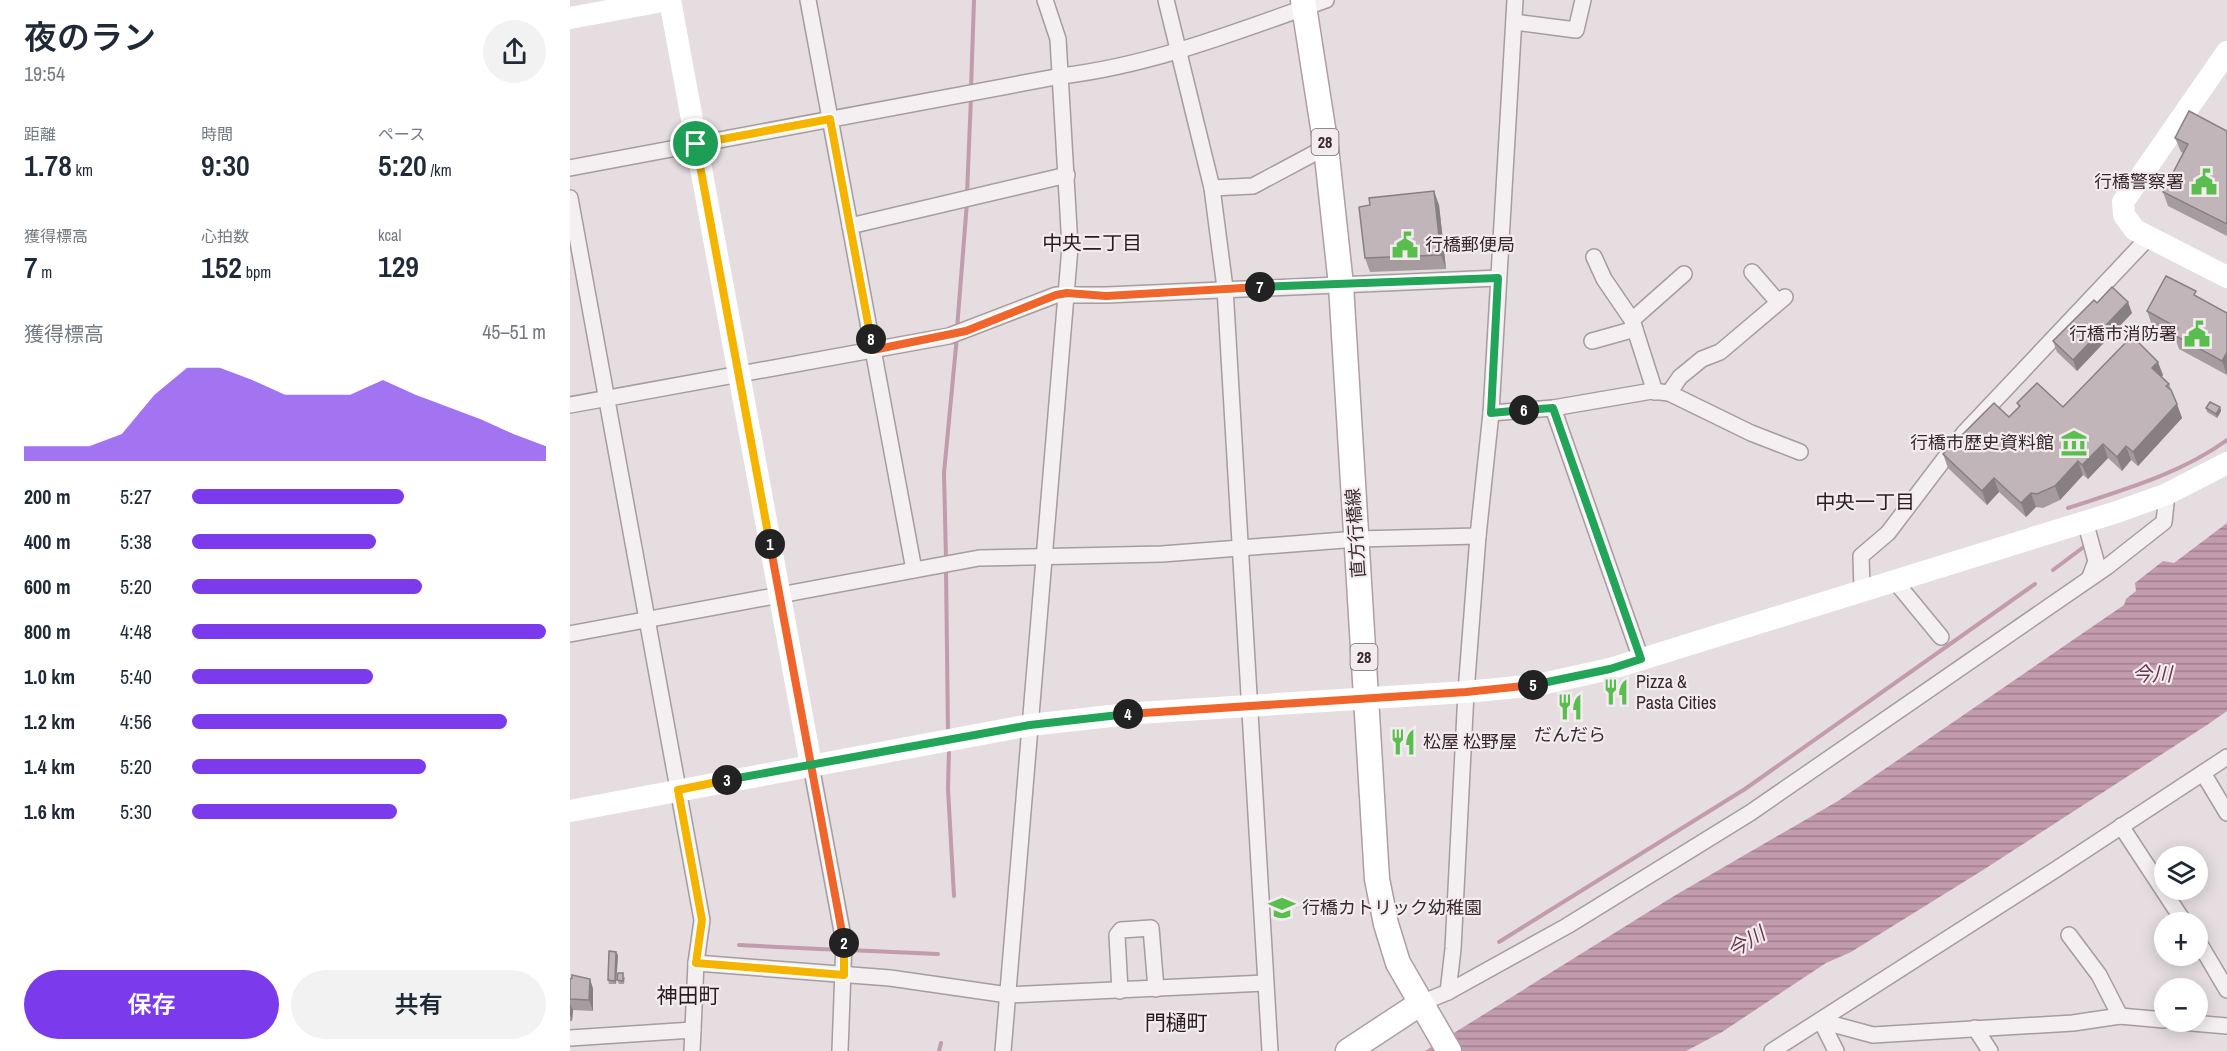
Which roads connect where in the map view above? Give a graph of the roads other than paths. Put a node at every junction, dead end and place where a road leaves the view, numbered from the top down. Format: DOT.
graph roads {
  1 [pos="669,0"];
  2 [pos="808,0"];
  3 [pos="1045,0"];
  4 [pos="1166,0"];
  5 [pos="1515,0"];
  6 [pos="1583,0"];
  7 [pos="1311,2"];
  8 [pos="570,18"];
  9 [pos="1514,22"];
  10 [pos="1179,52"];
  11 [pos="2227,52"];
  12 [pos="1061,76"];
  13 [pos="830,119"];
  14 [pos="696,144"];
  15 [pos="1326,147"];
  16 [pos="570,168"];
  17 [pos="1067,175"];
  18 [pos="1212,188"];
  19 [pos="570,198"];
  20 [pos="850,226"];
  21 [pos="2148,238"];
  22 [pos="1594,257"];
  23 [pos="1752,272"];
  24 [pos="1683,274"];
  25 [pos="2227,277"];
  26 [pos="1498,278"];
  27 [pos="1341,285"];
  28 [pos="1225,288"];
  29 [pos="1067,293"];
  30 [pos="1633,324"];
  31 [pos="1592,341"];
  32 [pos="873,350"];
  33 [pos="739,375"];
  34 [pos="1662,392"];
  35 [pos="607,399"];
  36 [pos="570,405"];
  37 [pos="1553,408"];
  38 [pos="1491,413"];
  39 [pos="1800,452"];
  40 [pos="2227,463"];
  41 [pos="2167,494"];
  42 [pos="2085,521"];
  43 [pos="1478,536"];
  44 [pos="1357,539"];
  45 [pos="1242,547"];
  46 [pos="1045,558"];
  47 [pos="914,570"];
  48 [pos="2090,577"];
  49 [pos="1894,580"];
  50 [pos="1862,590"];
  51 [pos="780,597"];
  52 [pos="647,621"];
  53 [pos="570,634"];
  54 [pos="1941,637"];
  55 [pos="1641,659"];
  56 [pos="1466,692"];
  57 [pos="1367,699"];
  58 [pos="1249,706"];
  59 [pos="1030,725"];
  60 [pos="2227,757"];
  61 [pos="812,765"];
  62 [pos="2203,773"];
  63 [pos="678,790"];
  64 [pos="570,812"];
  65 [pos="2227,813"];
  66 [pos="2121,826"];
  67 [pos="2177,912"];
  68 [pos="2069,935"];
  69 [pos="2208,958"];
  70 [pos="696,963"];
  71 [pos="844,975"];
  72 [pos="1265,983"];
  73 [pos="1156,989"];
  74 [pos="2227,990"];
  75 [pos="1120,991"];
  76 [pos="1448,992"];
  77 [pos="1008,994"];
  78 [pos="1425,1011"];
  79 [pos="2120,1016"];
  80 [pos="2154,1019"];
  81 [pos="1821,1021"];
  82 [pos="2208,1024"];
  83 [pos="2227,1026"];
  84 [pos="1975,1028"];
  85 [pos="693,1030"];
  86 [pos="570,1038"];
  87 [pos="692,1051"];
  88 [pos="840,1051"];
  89 [pos="1003,1051"];
  90 [pos="1270,1051"];
  91 [pos="1348,1051"];
  92 [pos="1449,1051"];
  93 [pos="1772,1051"];
  94 [pos="1836,1051"];
  95 [pos="1990,1051"];
  1 -- 8 [label="street"];
  1 -- 14 [label="street"];
  2 -- 13 [label="street"];
  3 -- 12 [label="street"];
  4 -- 10 [label="street"];
  5 -- 9 [label="street"];
  6 -- 9 [label="street"];
  7 -- 10 [label="street"];
  7 -- 15 [label="main road, 直方行橋線 / 28"];
  9 -- 26 [label="street"];
  10 -- 12 [label="street"];
  10 -- 18 [label="street"];
  11 -- 21 [label="street"];
  12 -- 13 [label="street"];
  12 -- 17 [label="street"];
  13 -- 14 [label="street"];
  13 -- 20 [label="street"];
  14 -- 16 [label="street"];
  14 -- 33 [label="street"];
  15 -- 18 [label="street"];
  15 -- 27 [label="main road, 直方行橋線 / 28"];
  17 -- 20 [label="street"];
  17 -- 29 [label="street"];
  18 -- 28 [label="street"];
  19 -- 35 [label="street"];
  20 -- 32 [label="street"];
  21 -- 25 [label="street"];
  21 -- 50 [label="street"];
  22 -- 30 [label="street"];
  23 -- 34 [label="street"];
  24 -- 30 [label="street"];
  26 -- 27 [label="street"];
  26 -- 38 [label="street"];
  27 -- 28 [label="street"];
  27 -- 44 [label="main road, 直方行橋線 / 28"];
  28 -- 29 [label="street"];
  28 -- 45 [label="street"];
  29 -- 32 [label="street"];
  29 -- 46 [label="street"];
  30 -- 31 [label="street"];
  30 -- 34 [label="street"];
  32 -- 33 [label="street"];
  32 -- 47 [label="street"];
  33 -- 35 [label="street"];
  33 -- 51 [label="street"];
  34 -- 37 [label="street"];
  34 -- 39 [label="street"];
  35 -- 36 [label="street"];
  35 -- 52 [label="street"];
  37 -- 38 [label="street"];
  37 -- 55 [label="street"];
  38 -- 43 [label="street"];
  40 -- 41 [label="street"];
  41 -- 42 [label="street"];
  41 -- 48 [label="street"];
  42 -- 48 [label="street"];
  42 -- 49 [label="street"];
  43 -- 44 [label="street"];
  43 -- 56 [label="street"];
  44 -- 45 [label="street"];
  44 -- 57 [label="main road, 直方行橋線 / 28"];
  45 -- 46 [label="street"];
  45 -- 58 [label="street"];
  46 -- 47 [label="street"];
  46 -- 59 [label="street"];
  47 -- 51 [label="street"];
  48 -- 76 [label="street"];
  49 -- 50 [label="street"];
  49 -- 54 [label="street"];
  50 -- 55 [label="street"];
  51 -- 52 [label="street"];
  51 -- 61 [label="street"];
  52 -- 53 [label="street"];
  52 -- 63 [label="street"];
  55 -- 56 [label="street"];
  56 -- 57 [label="street"];
  56 -- 76 [label="street"];
  57 -- 58 [label="street"];
  57 -- 78 [label="main road, 直方行橋線 / 28"];
  58 -- 59 [label="street"];
  58 -- 72 [label="street"];
  59 -- 61 [label="street"];
  59 -- 77 [label="street"];
  60 -- 62 [label="street"];
  61 -- 63 [label="street"];
  61 -- 71 [label="street"];
  62 -- 65 [label="street"];
  62 -- 66 [label="street"];
  63 -- 64 [label="street"];
  63 -- 70 [label="street"];
  66 -- 67 [label="street"];
  66 -- 81 [label="street"];
  68 -- 79 [label="street"];
  69 -- 74 [label="street"];
  70 -- 71 [label="street"];
  70 -- 85 [label="street"];
  71 -- 77 [label="street"];
  71 -- 88 [label="street"];
  72 -- 73 [label="street"];
  72 -- 90 [label="street"];
  73 -- 75 [label="street"];
  73 -- 75 [label="street"];
  75 -- 77 [label="street"];
  76 -- 78 [label="street"];
  77 -- 89 [label="street"];
  78 -- 91 [label="main road"];
  78 -- 92 [label="main road, 直方行橋線 / 28"];
  79 -- 80 [label="street"];
  79 -- 84 [label="street"];
  81 -- 84 [label="street"];
  81 -- 93 [label="street"];
  81 -- 94 [label="street"];
  82 -- 83 [label="street"];
  84 -- 95 [label="street"];
  85 -- 86 [label="street"];
  85 -- 87 [label="street"];
}
